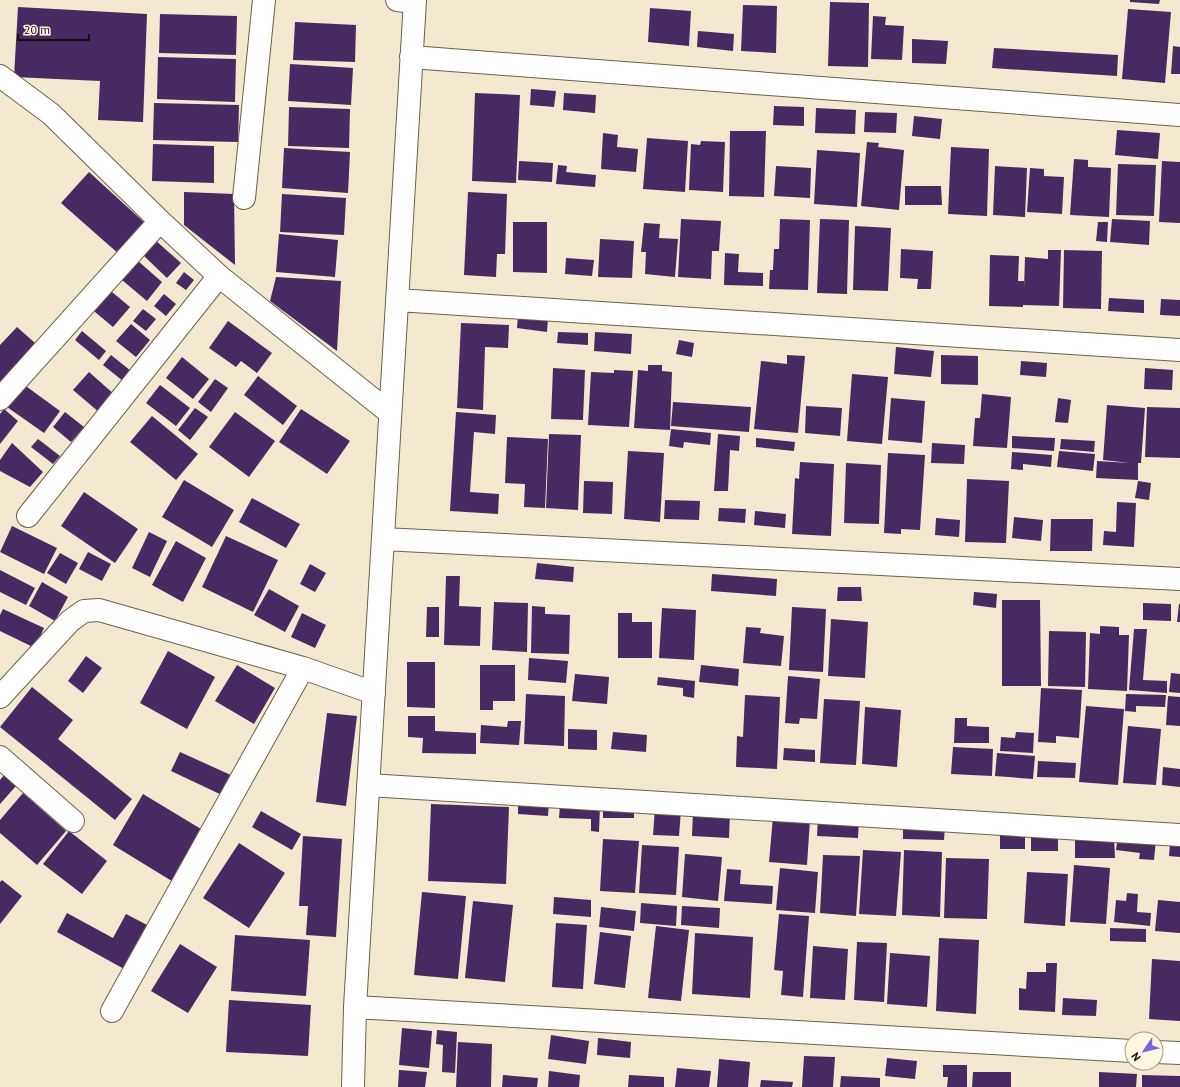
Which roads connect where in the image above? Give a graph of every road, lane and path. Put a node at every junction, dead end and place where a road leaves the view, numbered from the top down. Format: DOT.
graph roads {
  1 [pos="264,0"];
  2 [pos="409,1"];
  3 [pos="411,57"];
  4 [pos="0,76"];
  5 [pos="1180,115"];
  6 [pos="244,198"];
  7 [pos="160,221"];
  8 [pos="219,276"];
  9 [pos="397,300"];
  10 [pos="1180,350"];
  11 [pos="0,399"];
  12 [pos="390,413"];
  13 [pos="28,516"];
  14 [pos="383,539"];
  15 [pos="1180,579"];
  16 [pos="303,668"];
  17 [pos="374,693"];
  18 [pos="0,697"];
  19 [pos="0,757"];
  20 [pos="368,785"];
  21 [pos="74,821"];
  22 [pos="1180,835"];
  23 [pos="355,1007"];
  24 [pos="112,1011"];
  25 [pos="1124,1050"];
  26 [pos="1164,1052"];
  27 [pos="1180,1053"];
  28 [pos="353,1087"];
  1 -- 6 [label="street"];
  2 -- 3 [label="street"];
  3 -- 5 [label="street"];
  3 -- 9 [label="street"];
  4 -- 7 [label="street"];
  7 -- 8 [label="street"];
  7 -- 11 [label="street"];
  8 -- 12 [label="street"];
  8 -- 13 [label="street"];
  9 -- 10 [label="street"];
  9 -- 12 [label="street"];
  12 -- 14 [label="street"];
  14 -- 15 [label="street"];
  14 -- 17 [label="street"];
  16 -- 17 [label="street"];
  16 -- 18 [label="street"];
  16 -- 24 [label="street"];
  17 -- 20 [label="street"];
  19 -- 21 [label="street"];
  20 -- 22 [label="street"];
  20 -- 23 [label="street"];
  23 -- 25 [label="street"];
  23 -- 28 [label="street"];
  26 -- 27 [label="street"];
}
